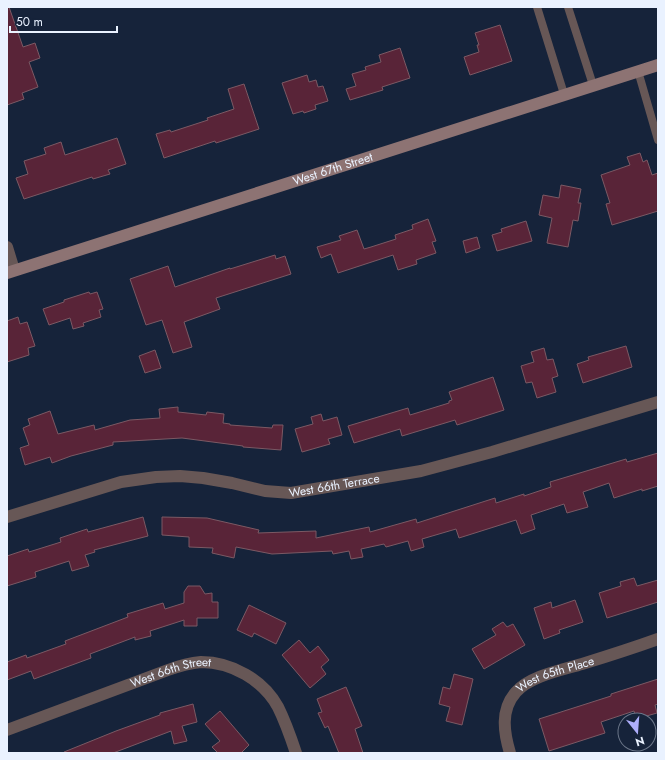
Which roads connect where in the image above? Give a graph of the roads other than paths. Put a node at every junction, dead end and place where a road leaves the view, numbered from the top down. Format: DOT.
graph roads {
  1 [pos="537,7"];
  2 [pos="570,8"];
  3 [pos="658,64"];
  4 [pos="638,71"];
  5 [pos="593,85"];
  6 [pos="564,94"];
  7 [pos="658,140"];
  8 [pos="7,247"];
  9 [pos="10,272"];
  10 [pos="658,402"];
  11 [pos="7,517"];
  12 [pos="658,640"];
  13 [pos="7,730"];
  14 [pos="296,753"];
  15 [pos="510,753"];
  1 -- 6 [label="lane"];
  2 -- 5 [label="lane"];
  3 -- 4 [label="street, West 67th Street"];
  4 -- 5 [label="street, West 67th Street"];
  4 -- 7 [label="lane"];
  5 -- 6 [label="street, West 67th Street"];
  6 -- 9 [label="street, West 67th Street"];
  8 -- 9 [label="street"];
  10 -- 11 [label="street, West 66th Terrace"];
  12 -- 15 [label="street, West 65th Place"];
  13 -- 14 [label="street, West 66th Street"];
}
